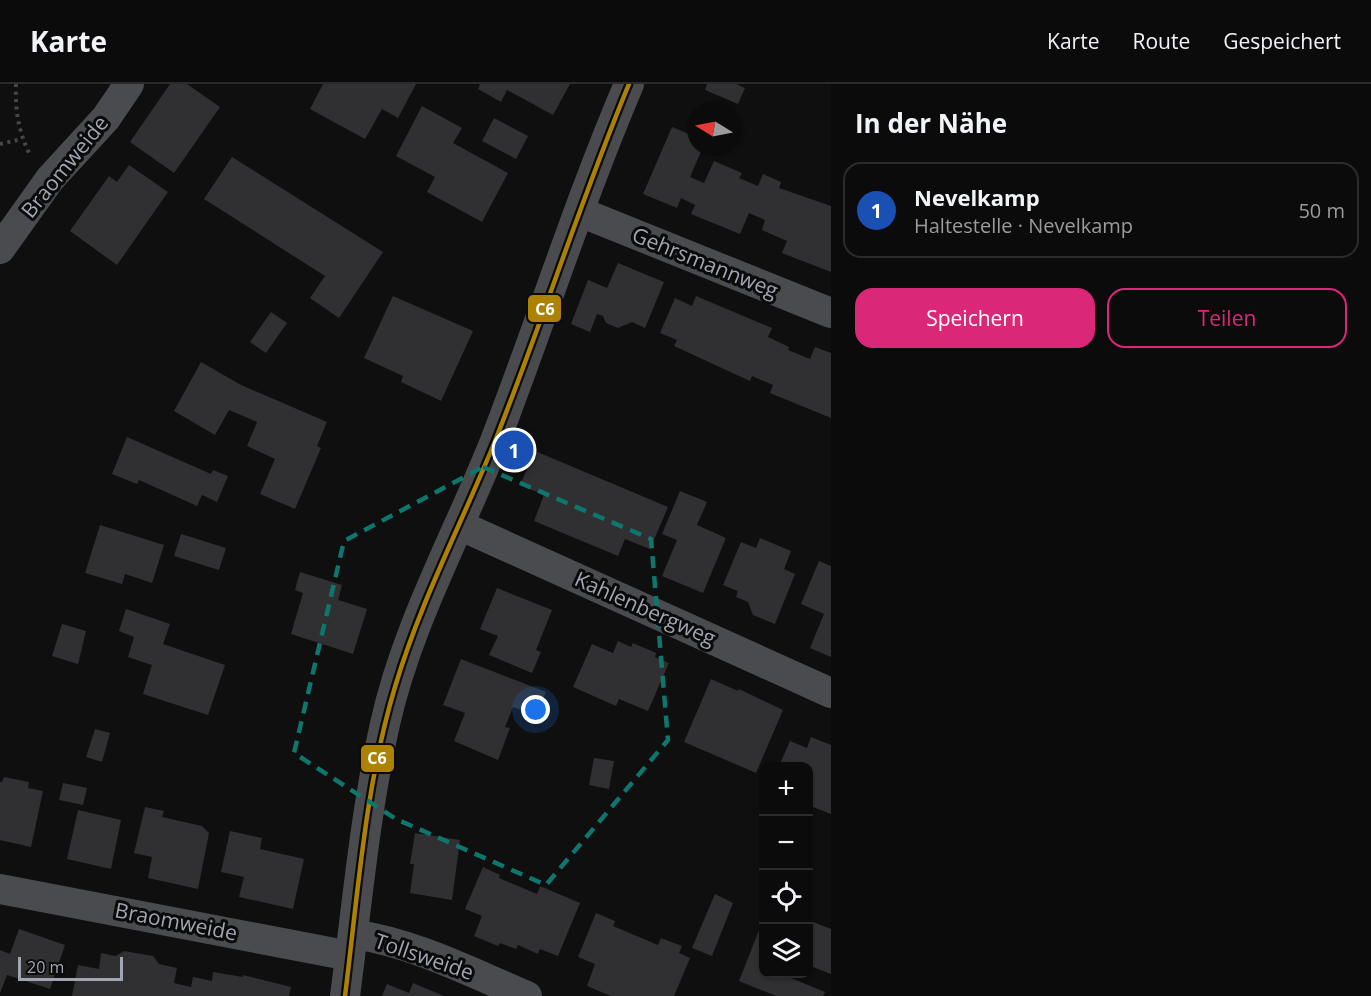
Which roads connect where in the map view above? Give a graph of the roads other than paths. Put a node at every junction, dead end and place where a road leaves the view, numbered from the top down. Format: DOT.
graph roads {
  1 [pos="129,84"];
  2 [pos="629,84"];
  3 [pos="580,212"];
  4 [pos="0,249"];
  5 [pos="831,313"];
  6 [pos="459,525"];
  7 [pos="831,693"];
  8 [pos="0,890"];
  9 [pos="352,945"];
  10 [pos="345,996"];
  11 [pos="527,996"];
  1 -- 4 [label="street, Braomweide"];
  2 -- 3 [label="street"];
  3 -- 5 [label="street, Gehrsmannweg"];
  3 -- 6 [label="street"];
  6 -- 7 [label="street, Kahlenbergweg"];
  6 -- 9 [label="street"];
  8 -- 9 [label="street, Braomweide"];
  9 -- 10 [label="street"];
  9 -- 11 [label="street, Tollsweide"];
}
